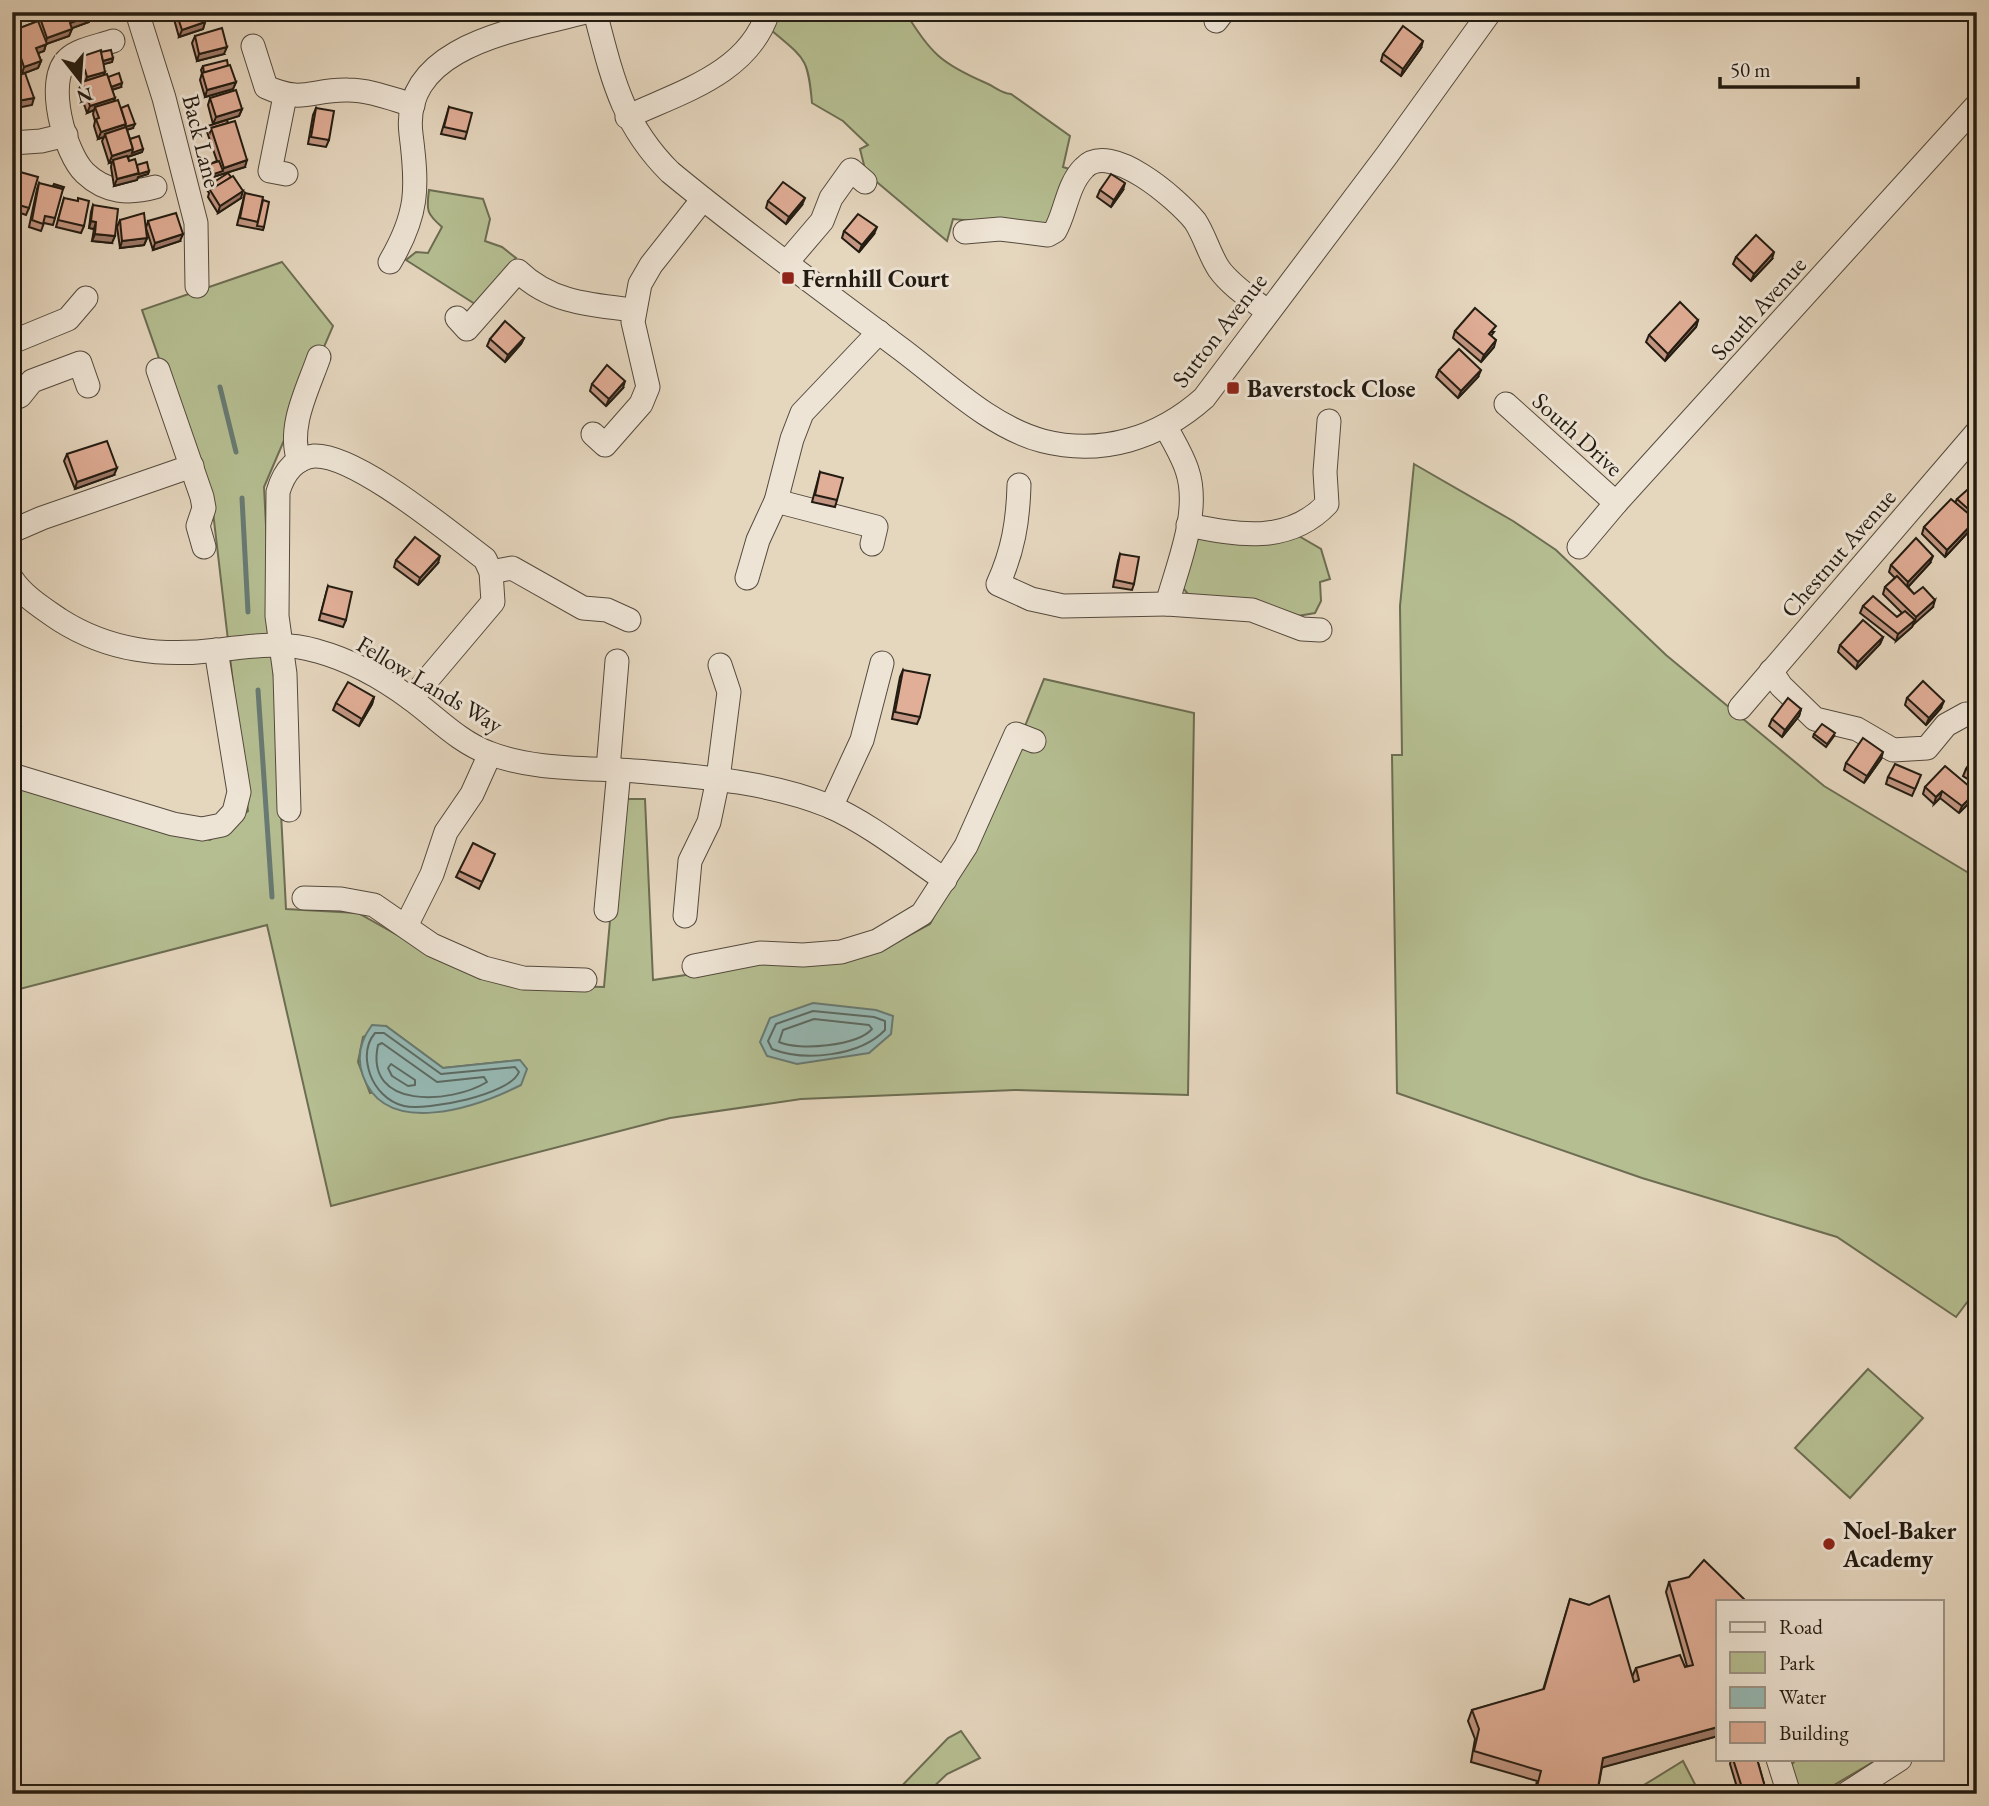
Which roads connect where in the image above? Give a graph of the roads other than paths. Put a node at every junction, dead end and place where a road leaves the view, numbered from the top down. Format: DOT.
graph roads {
  1 [pos="137,12"];
  2 [pos="586,12"];
  3 [pos="595,12"];
  4 [pos="768,12"];
  5 [pos="1490,12"];
  6 [pos="113,41"];
  7 [pos="253,46"];
  8 [pos="276,91"];
  9 [pos="413,105"];
  10 [pos="1977,105"];
  11 [pos="630,123"];
  12 [pos="66,135"];
  13 [pos="12,143"];
  14 [pos="286,174"];
  15 [pos="865,182"];
  16 [pos="155,187"];
  17 [pos="703,199"];
  18 [pos="965,232"];
  19 [pos="390,262"];
  20 [pos="787,262"];
  21 [pos="198,286"];
  22 [pos="86,298"];
  23 [pos="635,310"];
  24 [pos="1268,312"];
  25 [pos="457,318"];
  26 [pos="879,332"];
  27 [pos="12,342"];
  28 [pos="319,357"];
  29 [pos="158,370"];
  30 [pos="88,386"];
  31 [pos="12,399"];
  32 [pos="1506,404"];
  33 [pos="1329,421"];
  34 [pos="1165,426"];
  35 [pos="1977,432"];
  36 [pos="593,434"];
  37 [pos="299,461"];
  38 [pos="192,467"];
  39 [pos="1019,485"];
  40 [pos="776,501"];
  41 [pos="1616,503"];
  42 [pos="1188,525"];
  43 [pos="12,531"];
  44 [pos="872,544"];
  45 [pos="204,547"];
  46 [pos="1579,547"];
  47 [pos="491,572"];
  48 [pos="747,578"];
  49 [pos="14,587"];
  50 [pos="1167,604"];
  51 [pos="629,620"];
  52 [pos="1320,630"];
  53 [pos="282,645"];
  54 [pos="216,650"];
  55 [pos="617,661"];
  56 [pos="882,663"];
  57 [pos="720,665"];
  58 [pos="1772,671"];
  59 [pos="411,699"];
  60 [pos="1740,708"];
  61 [pos="1966,714"];
  62 [pos="1034,741"];
  63 [pos="490,754"];
  64 [pos="613,769"];
  65 [pos="12,775"];
  66 [pos="718,779"];
  67 [pos="831,807"];
  68 [pos="289,810"];
  69 [pos="945,880"];
  70 [pos="304,898"];
  71 [pos="606,910"];
  72 [pos="685,916"];
  73 [pos="406,926"];
  74 [pos="694,966"];
  75 [pos="585,980"];
  76 [pos="1778,1760"];
  77 [pos="1898,1760"];
  78 [pos="1789,1794"];
  79 [pos="1846,1794"];
  1 -- 21 [label="street, Back Lane"];
  2 -- 9 [label="street"];
  3 -- 11 [label="street, Sutton Avenue"];
  4 -- 11 [label="street"];
  5 -- 24 [label="street, Sutton Avenue"];
  6 -- 12 [label="street"];
  7 -- 8 [label="street"];
  8 -- 9 [label="street"];
  8 -- 14 [label="street"];
  9 -- 19 [label="street"];
  10 -- 41 [label="street, South Avenue"];
  11 -- 17 [label="street, Sutton Avenue"];
  12 -- 13 [label="street"];
  12 -- 16 [label="street"];
  15 -- 20 [label="street"];
  17 -- 20 [label="street, Sutton Avenue"];
  17 -- 23 [label="street"];
  18 -- 24 [label="street"];
  20 -- 26 [label="street, Sutton Avenue"];
  22 -- 27 [label="street"];
  23 -- 25 [label="street"];
  23 -- 36 [label="street"];
  24 -- 34 [label="street, Sutton Avenue"];
  26 -- 34 [label="street, Sutton Avenue"];
  26 -- 40 [label="street"];
  28 -- 37 [label="street"];
  29 -- 38 [label="street"];
  30 -- 31 [label="street"];
  32 -- 41 [label="street, South Drive"];
  33 -- 42 [label="street"];
  34 -- 42 [label="street"];
  35 -- 58 [label="street, Chestnut Avenue"];
  37 -- 47 [label="street"];
  37 -- 53 [label="street"];
  38 -- 43 [label="street"];
  38 -- 45 [label="street"];
  39 -- 50 [label="street"];
  40 -- 44 [label="street"];
  40 -- 48 [label="street"];
  41 -- 46 [label="street, South Avenue"];
  42 -- 50 [label="street"];
  47 -- 51 [label="street"];
  47 -- 59 [label="street"];
  49 -- 54 [label="street, Fellow Lands Way"];
  50 -- 52 [label="street"];
  53 -- 54 [label="street, Fellow Lands Way"];
  53 -- 59 [label="street, Fellow Lands Way"];
  53 -- 68 [label="street"];
  54 -- 65 [label="street"];
  55 -- 64 [label="street"];
  56 -- 67 [label="street"];
  57 -- 66 [label="street"];
  58 -- 60 [label="street, Chestnut Avenue"];
  58 -- 61 [label="street"];
  59 -- 63 [label="street, Fellow Lands Way"];
  62 -- 69 [label="street"];
  63 -- 64 [label="street, Fellow Lands Way"];
  63 -- 73 [label="street"];
  64 -- 66 [label="street, Fellow Lands Way"];
  64 -- 71 [label="street"];
  66 -- 67 [label="street, Fellow Lands Way"];
  66 -- 72 [label="street"];
  67 -- 69 [label="street, Fellow Lands Way"];
  69 -- 74 [label="street"];
  70 -- 73 [label="street"];
  73 -- 75 [label="street"];
  76 -- 78 [label="street"];
  77 -- 79 [label="street"];
}
